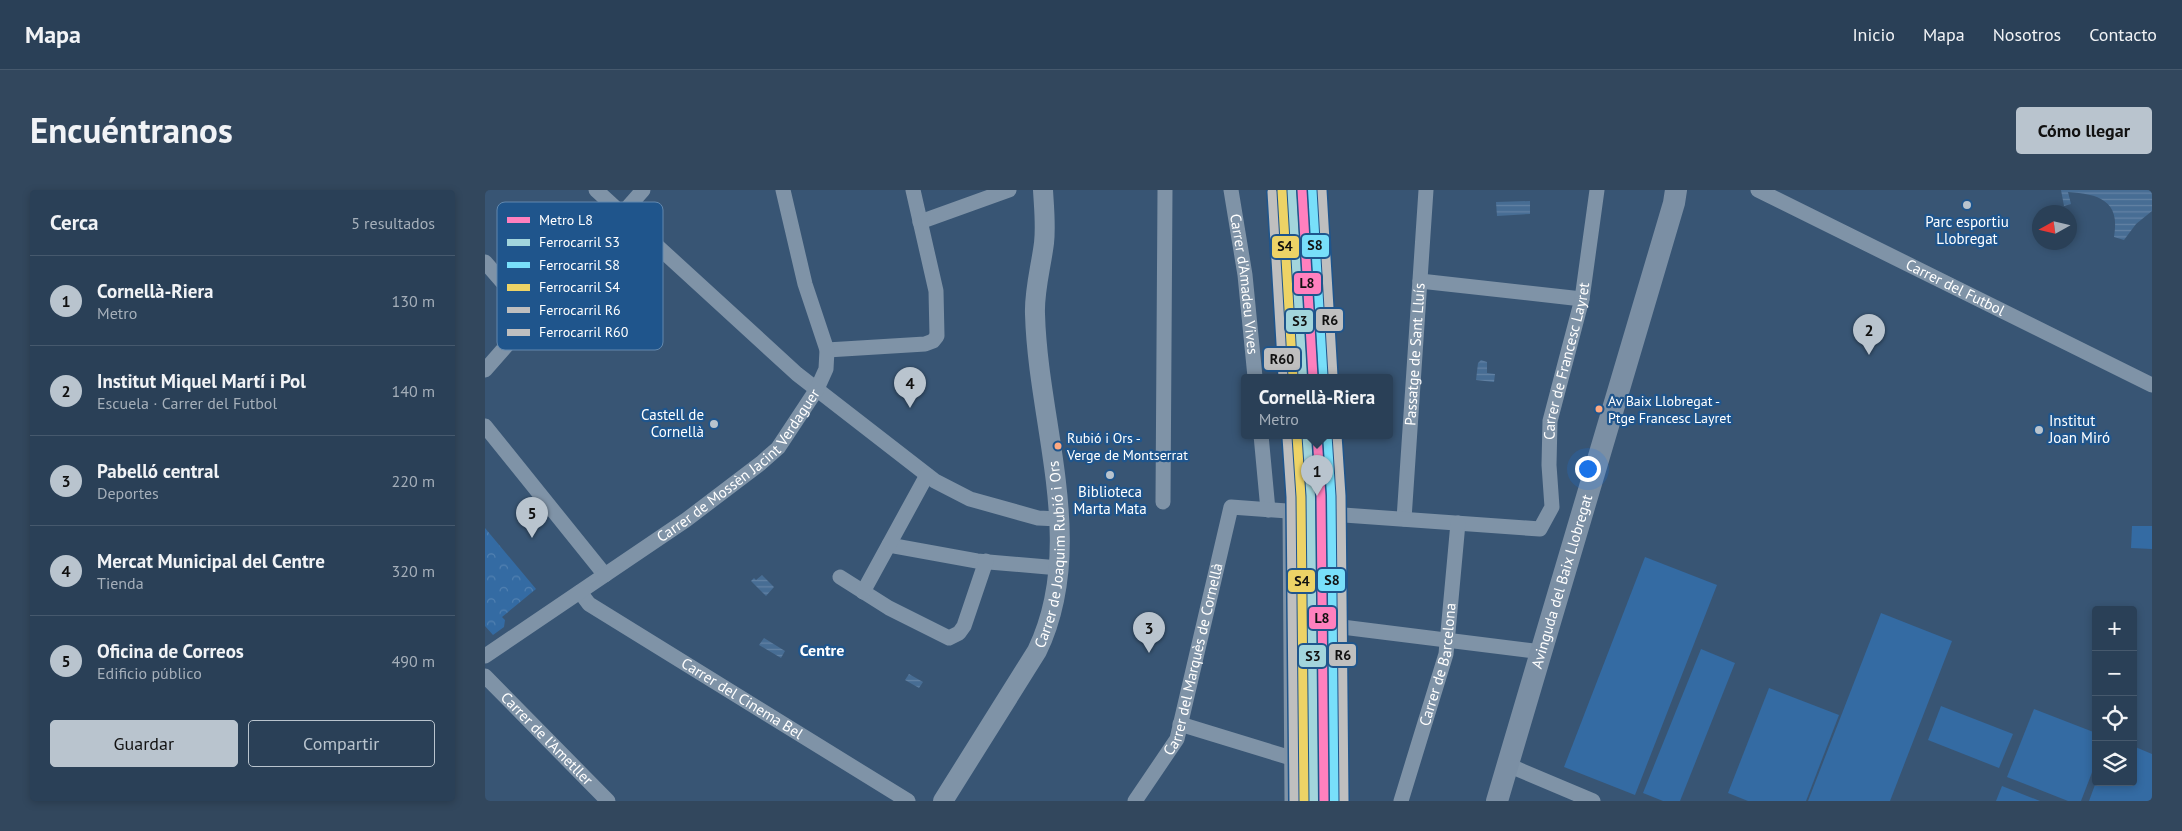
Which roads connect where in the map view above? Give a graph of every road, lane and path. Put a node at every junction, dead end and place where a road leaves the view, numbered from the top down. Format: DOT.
graph roads {
  1 [pos="596,190"];
  2 [pos="643,190"];
  3 [pos="783,190"];
  4 [pos="913,190"];
  5 [pos="1009,190"];
  6 [pos="1043,190"];
  7 [pos="1165,190"];
  8 [pos="1231,190"];
  9 [pos="1316,190"];
  10 [pos="1426,190"];
  11 [pos="1597,190"];
  12 [pos="1676,190"];
  13 [pos="1758,190"];
  14 [pos="609,202"];
  15 [pos="632,202"];
  16 [pos="920,222"];
  17 [pos="663,251"];
  18 [pos="485,262"];
  19 [pos="497,276"];
  20 [pos="1420,281"];
  21 [pos="1582,299"];
  22 [pos="502,350"];
  23 [pos="827,350"];
  24 [pos="485,370"];
  25 [pos="1255,374"];
  26 [pos="1317,374"];
  27 [pos="2152,385"];
  28 [pos="817,389"];
  29 [pos="485,426"];
  30 [pos="1261,439"];
  31 [pos="1317,439"];
  32 [pos="927,475"];
  33 [pos="1163,502"];
  34 [pos="1268,510"];
  35 [pos="1291,511"];
  36 [pos="1317,513"];
  37 [pos="1059,519"];
  38 [pos="1404,520"];
  39 [pos="1458,523"];
  40 [pos="889,544"];
  41 [pos="986,562"];
  42 [pos="1059,568"];
  43 [pos="605,575"];
  44 [pos="840,577"];
  45 [pos="580,592"];
  46 [pos="863,592"];
  47 [pos="1318,624"];
  48 [pos="1448,640"];
  49 [pos="1542,652"];
  50 [pos="485,656"];
  51 [pos="485,676"];
  52 [pos="1180,724"];
  53 [pos="1291,758"];
  54 [pos="1508,764"];
  55 [pos="608,801"];
  56 [pos="908,801"];
  57 [pos="943,801"];
  58 [pos="1135,801"];
  59 [pos="1292,801"];
  60 [pos="1318,801"];
  61 [pos="1401,801"];
  62 [pos="1497,801"];
  63 [pos="1593,801"];
  1 -- 14 [label="street"];
  2 -- 15 [label="street"];
  3 -- 23 [label="street, Carrer de Mossèn Jacint Verdaguer"];
  4 -- 16 [label="street"];
  5 -- 16 [label="street"];
  6 -- 37 [label="street, Carrer de Joaquim Rubió i Ors"];
  7 -- 33 [label="street"];
  8 -- 25 [label="street, Carrer d'Amadeu Vives"];
  9 -- 26 [label="street"];
  10 -- 20 [label="street, Passatge de Sant Lluís"];
  11 -- 21 [label="street, Carrer de Francesc Layret"];
  12 -- 49 [label="main road, Avinguda del Baix Llobregat"];
  13 -- 27 [label="street, Carrer del Futbol"];
  16 -- 23 [label="street"];
  17 -- 28 [label="street"];
  18 -- 19 [label="street"];
  20 -- 21 [label="street"];
  20 -- 38 [label="street, Passatge de Sant Lluís"];
  21 -- 39 [label="street, Carrer de Francesc Layret"];
  22 -- 24 [label="street"];
  23 -- 28 [label="street, Carrer de Mossèn Jacint Verdaguer"];
  28 -- 32 [label="street"];
  28 -- 43 [label="street, Carrer de Mossèn Jacint Verdaguer"];
  29 -- 43 [label="street"];
  30 -- 34 [label="street"];
  31 -- 36 [label="street"];
  32 -- 37 [label="street"];
  32 -- 40 [label="street"];
  34 -- 35 [label="street"];
  34 -- 52 [label="street, Carrer del Marquès de Cornellà"];
  35 -- 36 [label="street"];
  35 -- 53 [label="street"];
  36 -- 38 [label="street"];
  36 -- 47 [label="street"];
  37 -- 42 [label="street, Carrer de Joaquim Rubió i Ors"];
  38 -- 39 [label="street"];
  39 -- 48 [label="street, Carrer de Barcelona"];
  40 -- 41 [label="street"];
  40 -- 46 [label="street"];
  41 -- 42 [label="street"];
  41 -- 46 [label="street"];
  42 -- 57 [label="street, Carrer de Joaquim Rubió i Ors"];
  43 -- 45 [label="street, Carrer de Mossèn Jacint Verdaguer"];
  44 -- 46 [label="street"];
  45 -- 50 [label="street, Carrer de Mossèn Jacint Verdaguer"];
  45 -- 56 [label="street, Carrer del Cinema Bel"];
  47 -- 48 [label="street"];
  47 -- 60 [label="street"];
  48 -- 49 [label="street"];
  48 -- 61 [label="street, Carrer de Barcelona"];
  49 -- 54 [label="main road, Avinguda del Baix Llobregat"];
  51 -- 55 [label="street, Carrer de l'Ametller"];
  52 -- 53 [label="street"];
  52 -- 58 [label="street, Carrer del Marquès de Cornellà"];
  53 -- 59 [label="street"];
  54 -- 62 [label="main road, Avinguda del Baix Llobregat"];
  54 -- 63 [label="street"];
}
